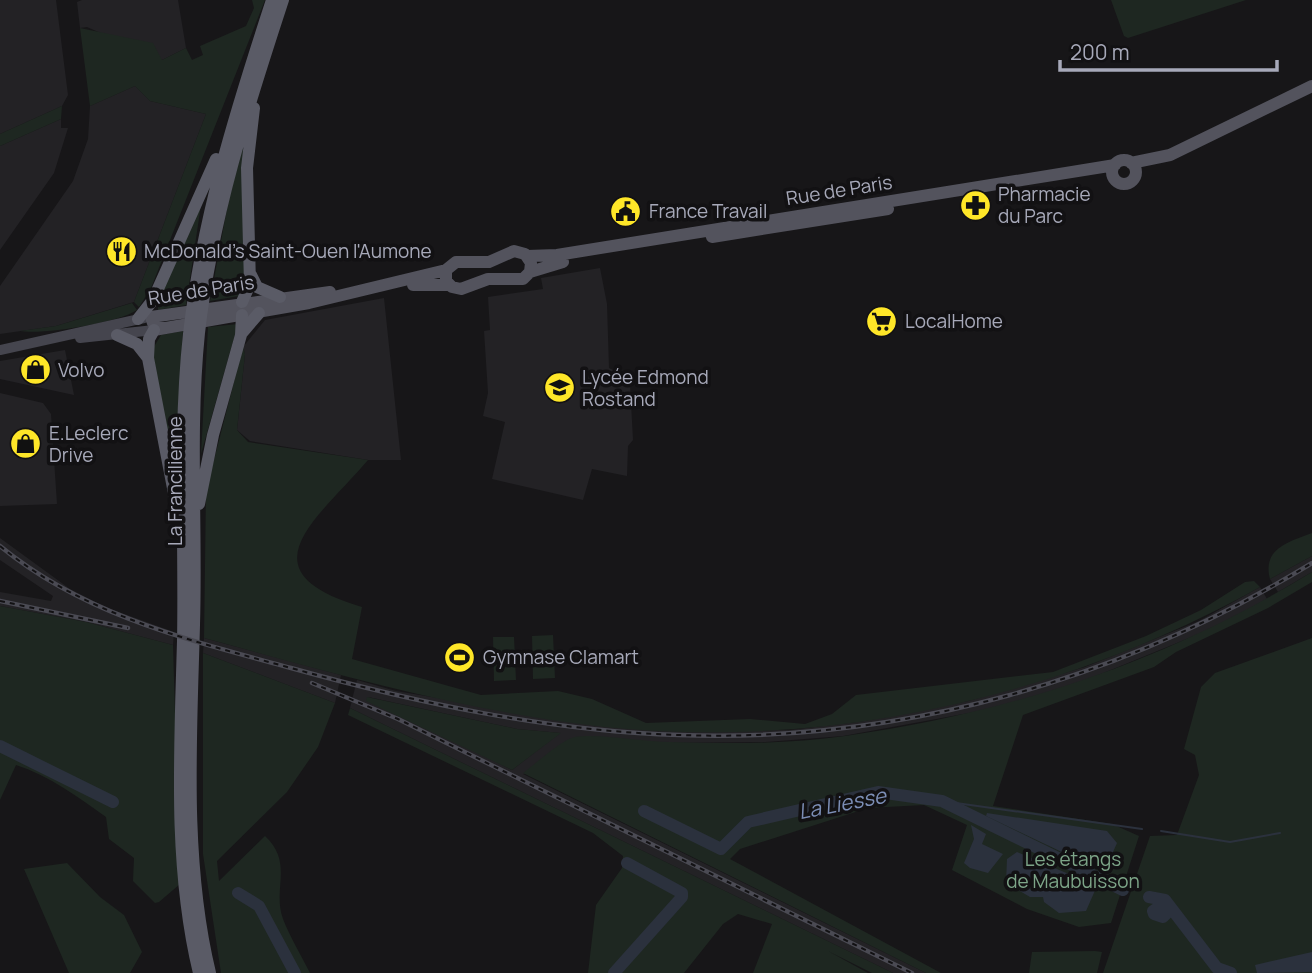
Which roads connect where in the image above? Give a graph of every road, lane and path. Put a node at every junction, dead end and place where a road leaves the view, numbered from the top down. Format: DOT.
graph roads {
  1 [pos="272,0"];
  2 [pos="283,0"];
  3 [pos="258,77"];
  4 [pos="1312,86"];
  5 [pos="1312,93"];
  6 [pos="234,117"];
  7 [pos="1133,170"];
  8 [pos="1114,171"];
  9 [pos="527,256"];
  10 [pos="446,270"];
  11 [pos="250,271"];
  12 [pos="530,272"];
  13 [pos="449,285"];
  14 [pos="389,286"];
  15 [pos="351,292"];
  16 [pos="279,297"];
  17 [pos="231,310"];
  18 [pos="259,313"];
  19 [pos="161,321"];
  20 [pos="117,335"];
  21 [pos="241,335"];
  22 [pos="60,339"];
  23 [pos="0,348"];
  24 [pos="148,358"];
  25 [pos="188,538"];
  26 [pos="188,649"];
  27 [pos="199,973"];
  28 [pos="210,973"];
  1 -- 6 [label="highway, La Francilienne"];
  2 -- 3 [label="highway, La Francilienne"];
  3 -- 11 [label="highway"];
  3 -- 25 [label="highway, La Francilienne"];
  4 -- 7 [label="main road"];
  5 -- 7 [label="main road"];
  6 -- 19 [label="highway"];
  6 -- 25 [label="highway, La Francilienne"];
  7 -- 8 [label="main road"];
  7 -- 8 [label="main road"];
  8 -- 9 [label="main road, Rue de Paris"];
  8 -- 12 [label="main road, Rue de Paris"];
  9 -- 10 [label="main road, Rue de Paris"];
  9 -- 12 [label="main road"];
  10 -- 13 [label="main road"];
  10 -- 14 [label="main road, Rue de Paris"];
  11 -- 16 [label="highway"];
  11 -- 17 [label="highway"];
  12 -- 13 [label="main road, Rue de Paris"];
  13 -- 14 [label="main road, Rue de Paris"];
  14 -- 15 [label="main road, Rue de Paris"];
  15 -- 16 [label="main road, Rue de Paris"];
  15 -- 18 [label="main road, Rue de Paris"];
  16 -- 17 [label="main road, Rue de Paris"];
  17 -- 18 [label="main road, Rue de Paris"];
  17 -- 19 [label="main road, Rue de Paris"];
  17 -- 19 [label="main road, Rue de Paris"];
  17 -- 21 [label="highway"];
  18 -- 21 [label="highway"];
  19 -- 20 [label="main road, Rue de Paris"];
  19 -- 22 [label="main road, Rue de Paris"];
  19 -- 24 [label="highway"];
  20 -- 22 [label="main road, Rue de Paris"];
  20 -- 24 [label="highway"];
  21 -- 25 [label="highway"];
  22 -- 23 [label="main road, Rue de Paris"];
  24 -- 25 [label="highway"];
  25 -- 26 [label="highway, La Francilienne"];
  26 -- 27 [label="highway, La Francilienne"];
  26 -- 28 [label="highway, La Francilienne"];
}
